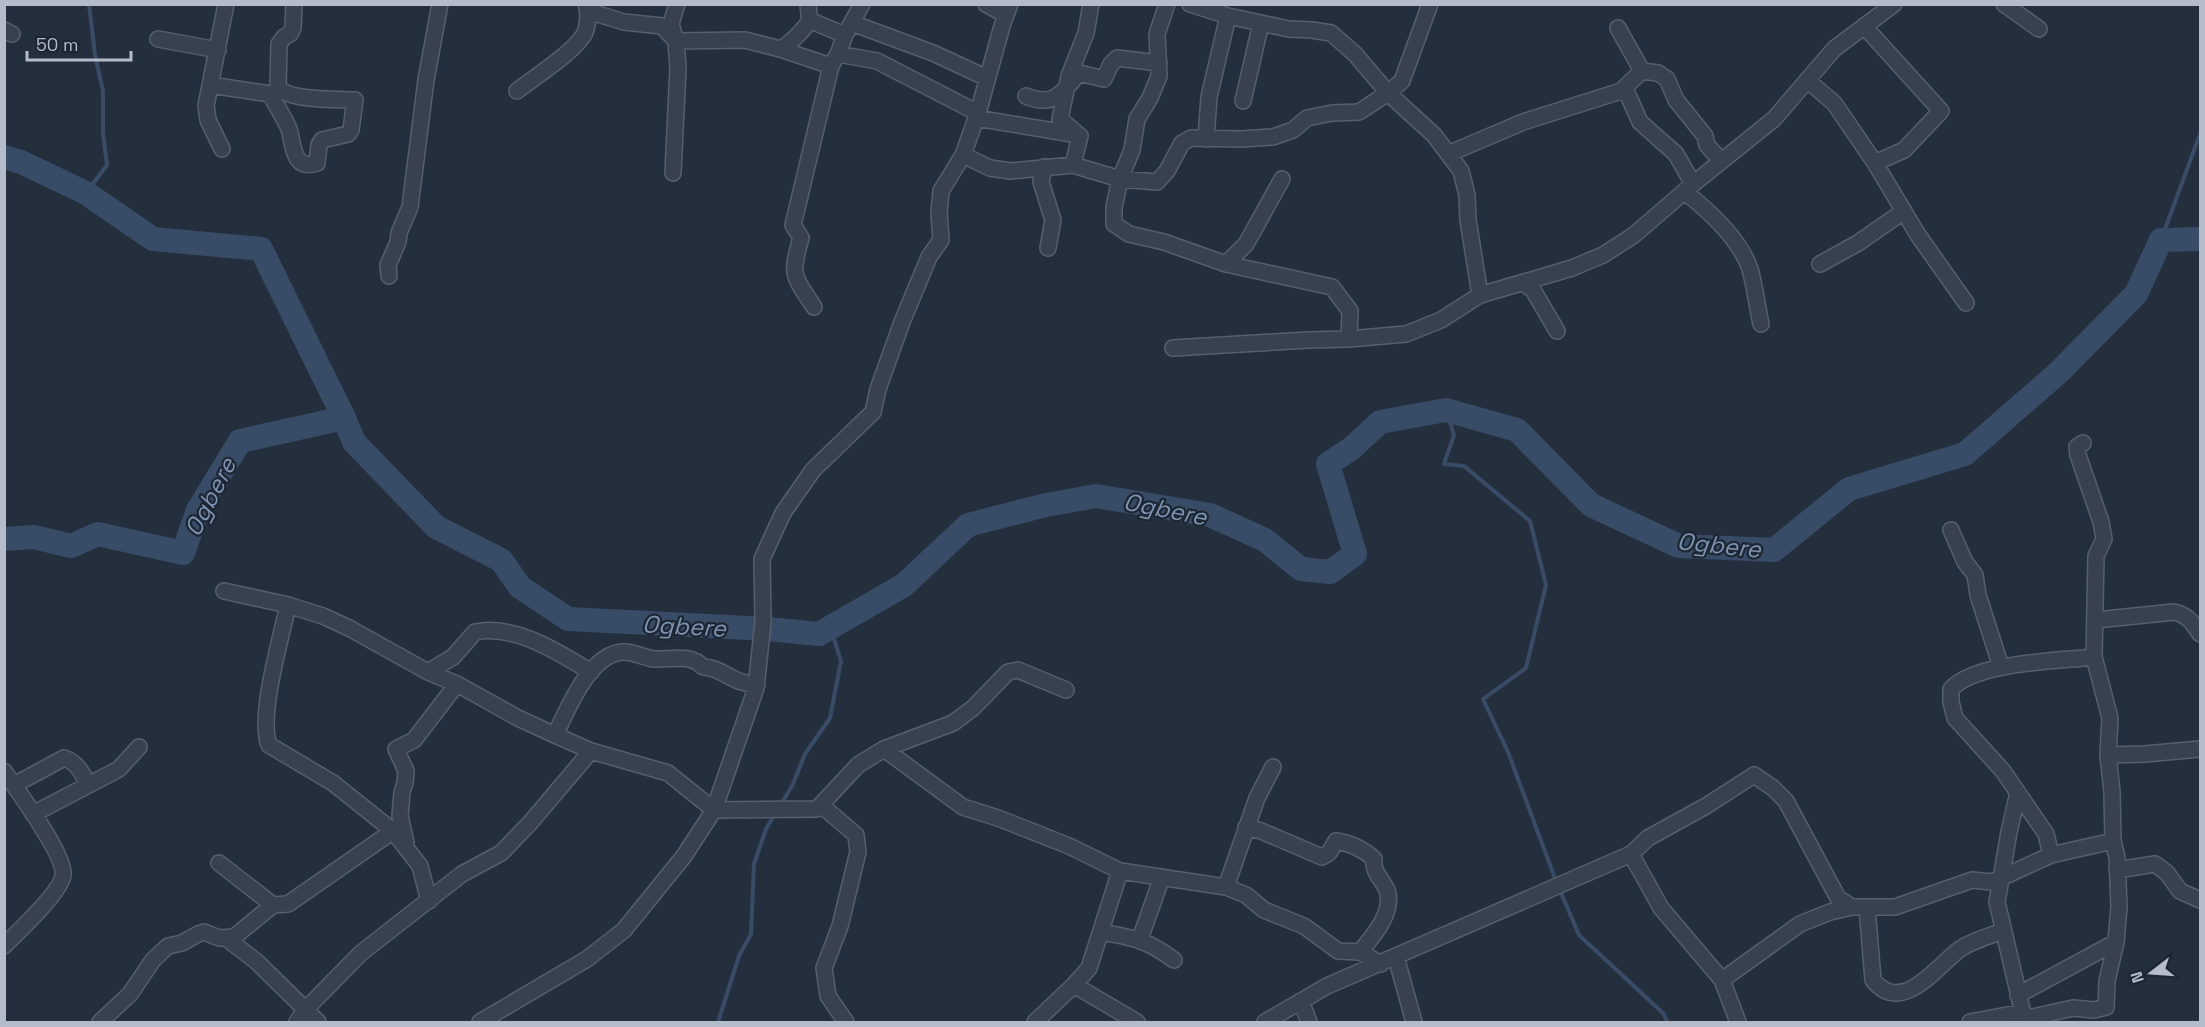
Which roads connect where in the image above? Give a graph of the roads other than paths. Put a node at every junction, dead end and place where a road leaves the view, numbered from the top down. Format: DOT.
graph roads {
  1 [pos="226,4"];
  2 [pos="294,4"];
  3 [pos="441,4"];
  4 [pos="676,4"];
  5 [pos="862,4"];
  6 [pos="986,4"];
  7 [pos="1091,4"];
  8 [pos="1167,4"];
  9 [pos="1190,4"];
  10 [pos="1430,4"];
  11 [pos="1894,4"];
  12 [pos="2004,4"];
  13 [pos="587,8"];
  14 [pos="1008,10"];
  15 [pos="1875,10"];
  16 [pos="808,12"];
  17 [pos="1228,16"];
  18 [pos="1261,23"];
  19 [pos="666,25"];
  20 [pos="1864,27"];
  21 [pos="1618,28"];
  22 [pos="848,29"];
  23 [pos="2039,29"];
  24 [pos="158,39"];
  25 [pos="676,41"];
  26 [pos="780,49"];
  27 [pos="218,50"];
  28 [pos="835,60"];
  29 [pos="1158,63"];
  30 [pos="1642,71"];
  31 [pos="987,78"];
  32 [pos="1807,80"];
  33 [pos="210,85"];
  34 [pos="1066,89"];
  35 [pos="518,91"];
  36 [pos="1621,91"];
  37 [pos="1388,93"];
  38 [pos="1026,96"];
  39 [pos="1243,101"];
  40 [pos="977,116"];
  41 [pos="1080,136"];
  42 [pos="1206,139"];
  43 [pos="222,149"];
  44 [pos="1448,154"];
  45 [pos="963,155"];
  46 [pos="1721,161"];
  47 [pos="1875,163"];
  48 [pos="1073,165"];
  49 [pos="1044,167"];
  50 [pos="674,173"];
  51 [pos="1120,179"];
  52 [pos="1282,179"];
  53 [pos="1689,188"];
  54 [pos="1904,211"];
  55 [pos="1047,248"];
  56 [pos="1226,264"];
  57 [pos="1820,264"];
  58 [pos="389,276"];
  59 [pos="1523,283"];
  60 [pos="1480,295"];
  61 [pos="1966,303"];
  62 [pos="814,307"];
  63 [pos="1761,324"];
  64 [pos="1557,331"];
  65 [pos="1348,339"];
  66 [pos="1173,348"];
  67 [pos="2083,443"];
  68 [pos="1951,530"];
  69 [pos="224,591"];
  70 [pos="288,605"];
  71 [pos="2096,620"];
  72 [pos="2200,634"];
  73 [pos="2094,657"];
  74 [pos="2001,667"];
  75 [pos="428,672"];
  76 [pos="591,672"];
  77 [pos="457,684"];
  78 [pos="757,684"];
  79 [pos="1066,690"];
  80 [pos="555,735"];
  81 [pos="139,747"];
  82 [pos="884,749"];
  83 [pos="2200,749"];
  84 [pos="591,751"];
  85 [pos="2108,755"];
  86 [pos="1274,767"];
  87 [pos="4,771"];
  88 [pos="87,784"];
  89 [pos="14,785"];
  90 [pos="2018,793"];
  91 [pos="820,805"];
  92 [pos="714,810"];
  93 [pos="33,814"];
  94 [pos="1246,827"];
  95 [pos="393,831"];
  96 [pos="2113,841"];
  97 [pos="408,849"];
  98 [pos="1631,854"];
  99 [pos="2051,855"];
  100 [pos="219,863"];
  101 [pos="2117,870"];
  102 [pos="1120,871"];
  103 [pos="1162,877"];
  104 [pos="2000,879"];
  105 [pos="1226,887"];
  106 [pos="2200,900"];
  107 [pos="429,901"];
  108 [pos="273,905"];
  109 [pos="1860,907"];
  110 [pos="2003,931"];
  111 [pos="1102,932"];
  112 [pos="226,938"];
  113 [pos="1140,939"];
  114 [pos="2116,942"];
  115 [pos="4,946"];
  116 [pos="1360,952"];
  117 [pos="1396,957"];
  118 [pos="1174,960"];
  119 [pos="1381,964"];
  120 [pos="1722,980"];
  121 [pos="1074,985"];
  122 [pos="2018,995"];
  123 [pos="1301,1001"];
  124 [pos="301,1016"];
  125 [pos="2024,1018"];
  126 [pos="100,1023"];
  127 [pos="318,1023"];
  128 [pos="480,1023"];
  129 [pos="846,1023"];
  130 [pos="1035,1023"];
  131 [pos="1137,1023"];
  132 [pos="1265,1023"];
  133 [pos="1309,1023"];
  134 [pos="1414,1023"];
  135 [pos="1738,1023"];
  136 [pos="1970,1023"];
  1 -- 27 [label="street"];
  2 -- 33 [label="street"];
  3 -- 58 [label="street"];
  4 -- 19 [label="street"];
  5 -- 22 [label="street"];
  6 -- 14 [label="street"];
  7 -- 34 [label="street"];
  8 -- 29 [label="street"];
  9 -- 17 [label="street"];
  10 -- 37 [label="street"];
  11 -- 15 [label="street"];
  12 -- 23 [label="street"];
  13 -- 19 [label="street"];
  13 -- 35 [label="street"];
  14 -- 31 [label="street"];
  15 -- 20 [label="street"];
  16 -- 22 [label="street"];
  16 -- 26 [label="street"];
  17 -- 18 [label="street"];
  17 -- 42 [label="street"];
  18 -- 37 [label="street"];
  18 -- 39 [label="street"];
  19 -- 25 [label="street"];
  20 -- 32 [label="street"];
  20 -- 47 [label="street"];
  21 -- 30 [label="street"];
  22 -- 28 [label="street"];
  22 -- 31 [label="street"];
  24 -- 27 [label="street"];
  25 -- 26 [label="street"];
  25 -- 50 [label="street"];
  26 -- 28 [label="street"];
  27 -- 33 [label="street"];
  28 -- 40 [label="street"];
  28 -- 62 [label="street"];
  29 -- 34 [label="street"];
  29 -- 51 [label="street"];
  30 -- 36 [label="street"];
  30 -- 46 [label="street"];
  31 -- 40 [label="street"];
  32 -- 46 [label="street"];
  32 -- 47 [label="street"];
  33 -- 43 [label="street"];
  34 -- 38 [label="street"];
  34 -- 41 [label="street"];
  36 -- 44 [label="street"];
  36 -- 53 [label="street"];
  37 -- 42 [label="street"];
  37 -- 44 [label="street"];
  40 -- 41 [label="street"];
  40 -- 45 [label="street"];
  41 -- 48 [label="street"];
  42 -- 51 [label="street"];
  44 -- 60 [label="street"];
  45 -- 49 [label="street"];
  45 -- 78 [label="street"];
  46 -- 53 [label="street"];
  47 -- 54 [label="street"];
  48 -- 49 [label="street"];
  48 -- 51 [label="street"];
  49 -- 55 [label="street"];
  51 -- 56 [label="street"];
  52 -- 56 [label="street"];
  53 -- 59 [label="street"];
  53 -- 63 [label="street"];
  54 -- 57 [label="street"];
  54 -- 61 [label="street"];
  56 -- 65 [label="street"];
  59 -- 60 [label="street"];
  59 -- 64 [label="street"];
  60 -- 65 [label="street"];
  65 -- 66 [label="street"];
  67 -- 71 [label="street"];
  68 -- 74 [label="street"];
  69 -- 70 [label="street"];
  70 -- 75 [label="street"];
  70 -- 95 [label="street"];
  71 -- 72 [label="street"];
  71 -- 73 [label="street"];
  73 -- 74 [label="street"];
  73 -- 85 [label="street"];
  74 -- 90 [label="street"];
  75 -- 76 [label="street"];
  75 -- 77 [label="street"];
  76 -- 78 [label="street"];
  76 -- 80 [label="street"];
  77 -- 80 [label="street"];
  77 -- 97 [label="street"];
  78 -- 92 [label="street"];
  79 -- 82 [label="street"];
  80 -- 84 [label="street"];
  81 -- 88 [label="street"];
  82 -- 91 [label="street"];
  82 -- 102 [label="street"];
  83 -- 85 [label="street"];
  84 -- 92 [label="street"];
  84 -- 107 [label="street"];
  85 -- 96 [label="street"];
  86 -- 94 [label="street"];
  87 -- 89 [label="street"];
  88 -- 89 [label="street"];
  88 -- 93 [label="street"];
  89 -- 93 [label="street"];
  90 -- 99 [label="street"];
  90 -- 104 [label="street"];
  91 -- 92 [label="street"];
  91 -- 129 [label="street"];
  92 -- 128 [label="street"];
  93 -- 115 [label="street"];
  94 -- 105 [label="street"];
  94 -- 116 [label="street"];
  95 -- 97 [label="street"];
  95 -- 108 [label="street"];
  96 -- 99 [label="street"];
  96 -- 101 [label="street"];
  97 -- 107 [label="street"];
  98 -- 109 [label="street"];
  98 -- 117 [label="street"];
  98 -- 120 [label="street"];
  99 -- 104 [label="street"];
  100 -- 108 [label="street"];
  101 -- 106 [label="street"];
  101 -- 114 [label="street"];
  102 -- 103 [label="street"];
  102 -- 111 [label="street"];
  103 -- 105 [label="street"];
  103 -- 113 [label="street"];
  104 -- 109 [label="street"];
  104 -- 110 [label="street"];
  105 -- 116 [label="street"];
  107 -- 124 [label="street"];
  108 -- 112 [label="street"];
  109 -- 110 [label="street"];
  109 -- 120 [label="street"];
  110 -- 122 [label="street"];
  111 -- 113 [label="street"];
  111 -- 121 [label="street"];
  112 -- 124 [label="street"];
  112 -- 126 [label="street"];
  113 -- 118 [label="street"];
  114 -- 122 [label="street"];
  114 -- 125 [label="street"];
  116 -- 119 [label="street"];
  117 -- 119 [label="street"];
  117 -- 134 [label="street"];
  119 -- 123 [label="street"];
  120 -- 135 [label="street"];
  121 -- 130 [label="street"];
  121 -- 131 [label="street"];
  122 -- 125 [label="street"];
  123 -- 132 [label="street"];
  123 -- 133 [label="street"];
  124 -- 127 [label="street"];
  125 -- 136 [label="street"];
}
